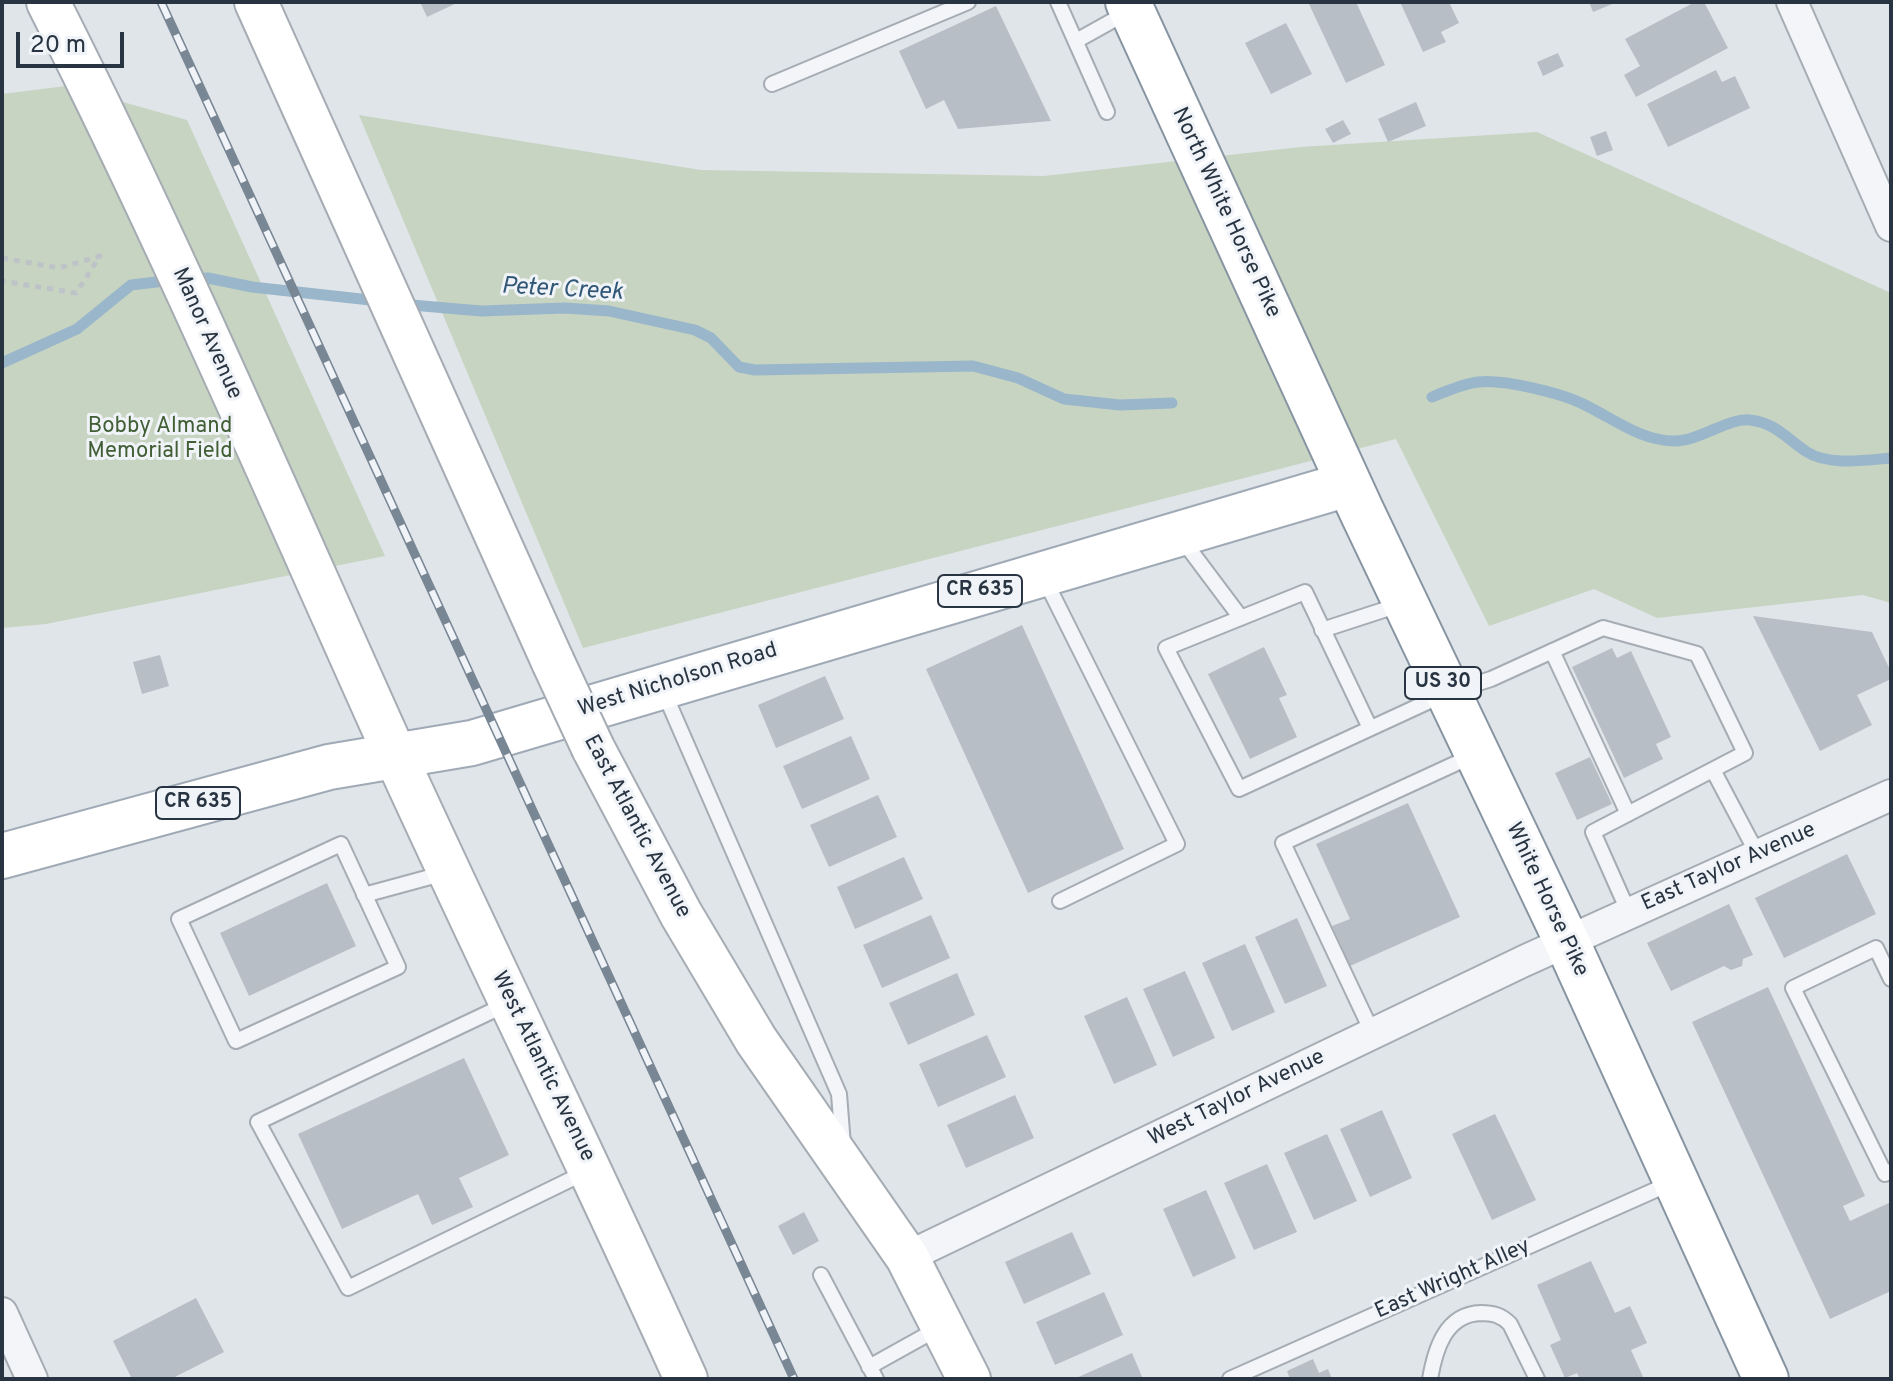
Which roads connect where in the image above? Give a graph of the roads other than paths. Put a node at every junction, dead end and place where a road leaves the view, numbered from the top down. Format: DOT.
graph roads {
  1 [pos="48,2"];
  2 [pos="256,2"];
  3 [pos="968,2"];
  4 [pos="1058,2"];
  5 [pos="1792,2"];
  6 [pos="1137,5"];
  7 [pos="1076,41"];
  8 [pos="772,84"];
  9 [pos="1107,112"];
  10 [pos="1891,226"];
  11 [pos="1321,424"];
  12 [pos="1348,484"];
  13 [pos="1177,534"];
  14 [pos="1042,572"];
  15 [pos="1405,603"];
  16 [pos="1241,618"];
  17 [pos="1322,630"];
  18 [pos="1552,651"];
  19 [pos="662,686"];
  20 [pos="1447,693"];
  21 [pos="1370,728"];
  22 [pos="1477,754"];
  23 [pos="396,756"];
  24 [pos="1713,770"];
  25 [pos="1891,795"];
  26 [pos="1628,814"];
  27 [pos="1758,855"];
  28 [pos="2,856"];
  29 [pos="449,872"];
  30 [pos="364,895"];
  31 [pos="1060,901"];
  32 [pos="1629,913"];
  33 [pos="1567,942"];
  34 [pos="1891,979"];
  35 [pos="511,1002"];
  36 [pos="1373,1034"];
  37 [pos="845,1168"];
  38 [pos="591,1169"];
  39 [pos="1891,1171"];
  40 [pos="1675,1181"];
  41 [pos="907,1257"];
  42 [pos="821,1275"];
  43 [pos="2,1313"];
  44 [pos="942,1326"];
  45 [pos="872,1373"];
  46 [pos="32,1379"];
  47 [pos="686,1379"];
  48 [pos="969,1379"];
  49 [pos="1230,1379"];
  50 [pos="1430,1379"];
  51 [pos="1537,1379"];
  52 [pos="1766,1379"];
  1 -- 23 [label="street, Manor Avenue"];
  2 -- 37 [label="street, East Atlantic Avenue, bridge"];
  3 -- 8 [label="lane"];
  4 -- 7 [label="lane"];
  5 -- 10 [label="street"];
  6 -- 7 [label="lane"];
  6 -- 11 [label="main road, North White Horse Pike / US 30"];
  7 -- 9 [label="lane"];
  11 -- 12 [label="main road, White Horse Pike / US 30"];
  12 -- 13 [label="main road, West Nicholson Road / CR 635"];
  12 -- 15 [label="main road, White Horse Pike / US 30"];
  13 -- 14 [label="main road, West Nicholson Road / CR 635"];
  13 -- 16 [label="lane"];
  14 -- 19 [label="main road, West Nicholson Road / CR 635"];
  14 -- 31 [label="lane"];
  15 -- 17 [label="lane"];
  15 -- 20 [label="main road, White Horse Pike / US 30"];
  16 -- 17 [label="lane"];
  16 -- 21 [label="lane"];
  17 -- 21 [label="lane"];
  18 -- 20 [label="lane"];
  18 -- 24 [label="lane"];
  18 -- 26 [label="lane"];
  19 -- 23 [label="main road, West Nicholson Road / CR 635"];
  19 -- 37 [label="lane"];
  20 -- 21 [label="lane"];
  20 -- 22 [label="main road, White Horse Pike / US 30"];
  22 -- 33 [label="main road, White Horse Pike / US 30"];
  22 -- 36 [label="lane"];
  23 -- 28 [label="main road, West Nicholson Road / CR 635"];
  23 -- 29 [label="street, West Atlantic Avenue"];
  24 -- 26 [label="lane"];
  24 -- 27 [label="lane"];
  25 -- 27 [label="street, East Taylor Avenue"];
  26 -- 32 [label="lane"];
  27 -- 32 [label="street, East Taylor Avenue"];
  29 -- 30 [label="lane"];
  29 -- 35 [label="street, West Atlantic Avenue"];
  30 -- 30 [label="lane"];
  32 -- 33 [label="street, East Taylor Avenue"];
  33 -- 36 [label="street, West Taylor Avenue"];
  33 -- 40 [label="main road, White Horse Pike / US 30"];
  34 -- 39 [label="lane"];
  35 -- 38 [label="street, West Atlantic Avenue"];
  35 -- 38 [label="lane"];
  36 -- 41 [label="street, West Taylor Avenue"];
  37 -- 41 [label="street, East Atlantic Avenue"];
  38 -- 47 [label="street, West Atlantic Avenue"];
  40 -- 49 [label="lane, East Wright Alley"];
  40 -- 52 [label="main road, White Horse Pike / US 30"];
  41 -- 44 [label="street, East Atlantic Avenue"];
  42 -- 45 [label="lane"];
  43 -- 46 [label="street"];
  44 -- 45 [label="lane"];
  44 -- 48 [label="street, East Atlantic Avenue"];
  50 -- 51 [label="lane"];
}
